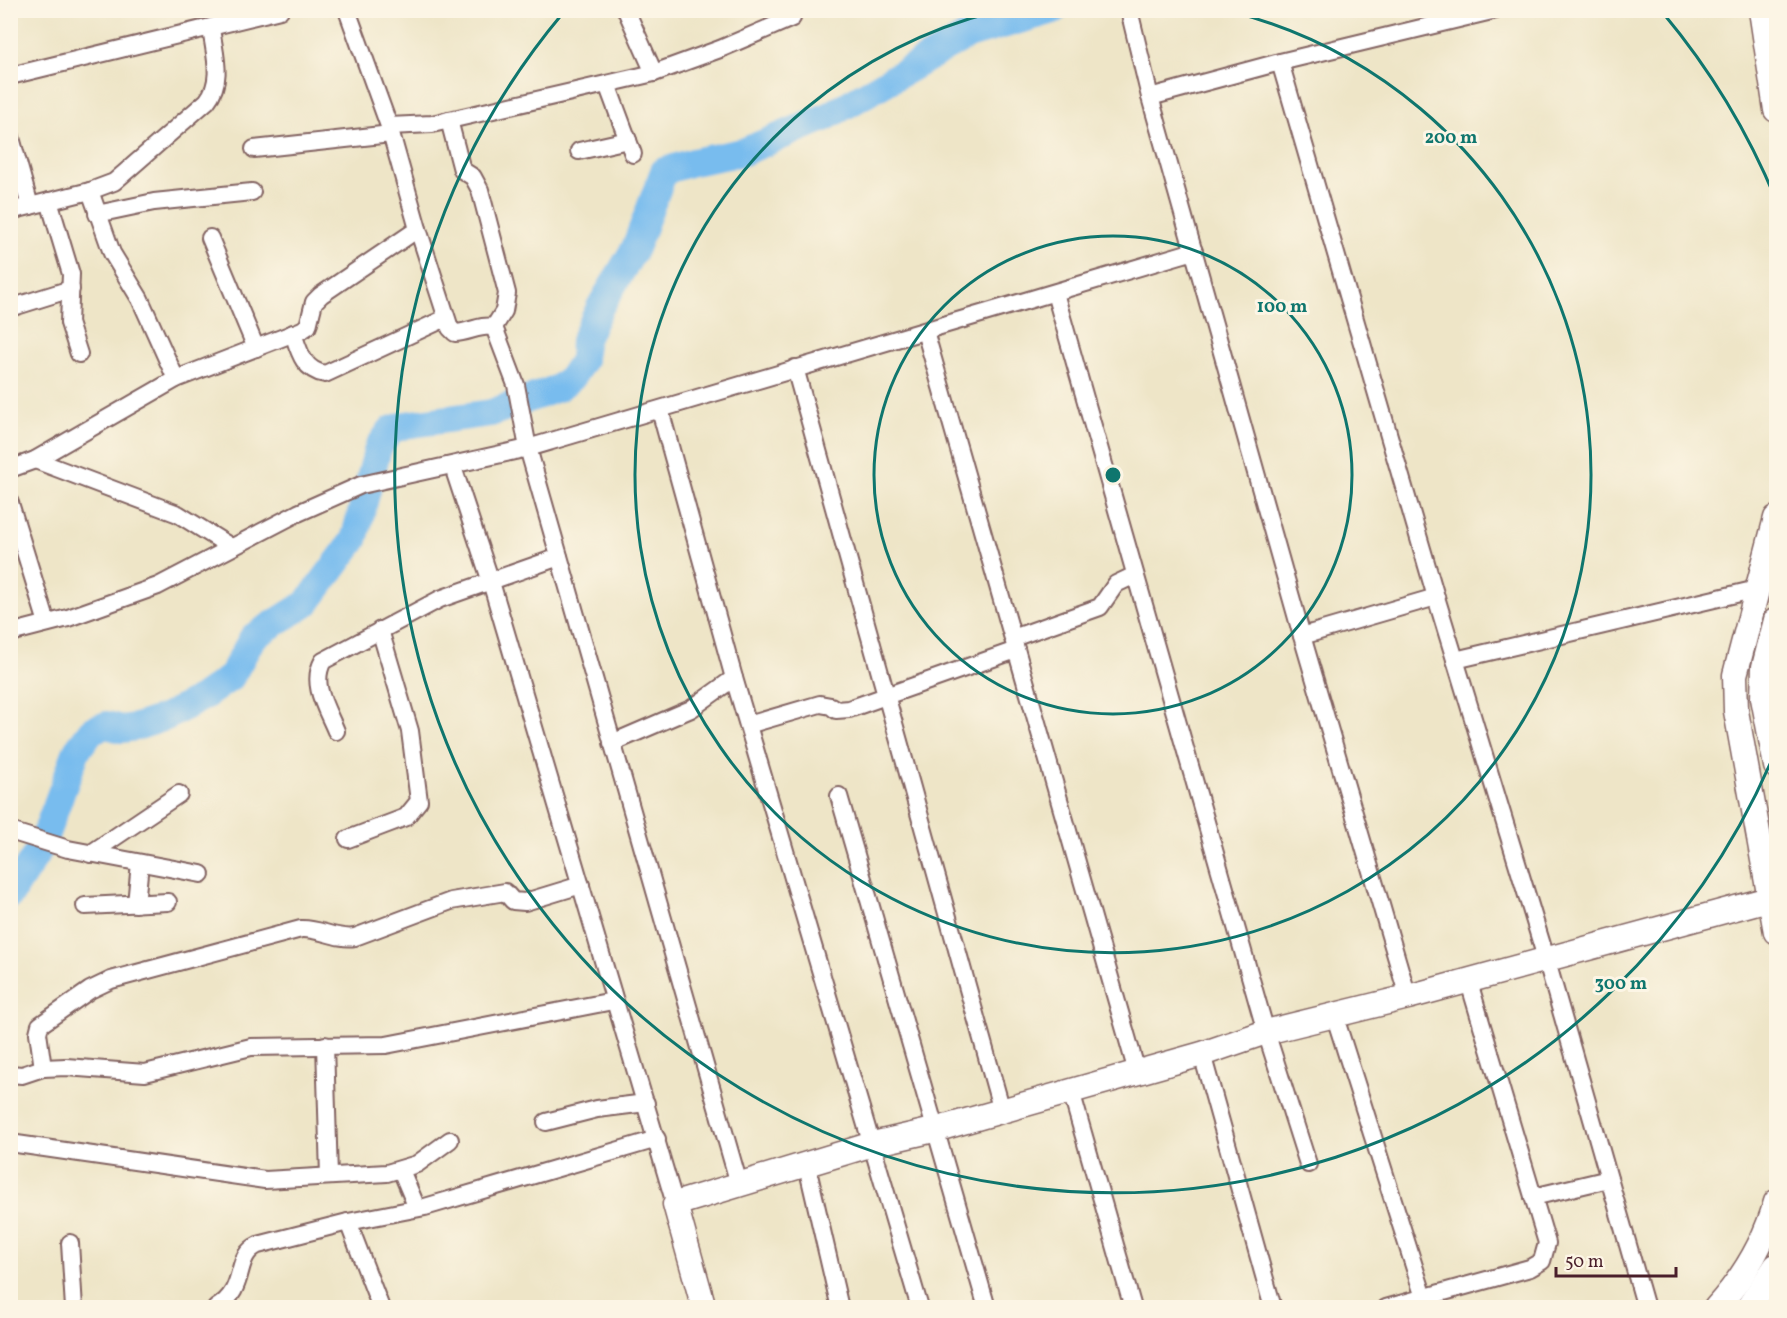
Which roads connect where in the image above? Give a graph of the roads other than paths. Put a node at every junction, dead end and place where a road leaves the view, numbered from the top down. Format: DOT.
graph roads {
  1 [pos="280,10"];
  2 [pos="347,10"];
  3 [pos="626,10"];
  4 [pos="1129,10"];
  5 [pos="1496,10"];
  6 [pos="1761,10"];
  7 [pos="792,18"];
  8 [pos="211,28"];
  9 [pos="1280,62"];
  10 [pos="654,73"];
  11 [pos="10,76"];
  12 [pos="607,84"];
  13 [pos="1150,97"];
  14 [pos="1776,111"];
  15 [pos="450,120"];
  16 [pos="390,130"];
  17 [pos="10,134"];
  18 [pos="254,149"];
  19 [pos="579,152"];
  20 [pos="90,191"];
  21 [pos="252,192"];
  22 [pos="50,201"];
  23 [pos="30,206"];
  24 [pos="10,211"];
  25 [pos="97,214"];
  26 [pos="418,229"];
  27 [pos="210,238"];
  28 [pos="1194,251"];
  29 [pos="71,290"];
  30 [pos="1055,293"];
  31 [pos="10,308"];
  32 [pos="446,318"];
  33 [pos="494,327"];
  34 [pos="925,331"];
  35 [pos="293,333"];
  36 [pos="256,348"];
  37 [pos="79,354"];
  38 [pos="795,368"];
  39 [pos="176,379"];
  40 [pos="660,410"];
  41 [pos="528,448"];
  42 [pos="35,460"];
  43 [pos="453,467"];
  44 [pos="10,469"];
  45 [pos="10,503"];
  46 [pos="1776,518"];
  47 [pos="231,547"];
  48 [pos="559,557"];
  49 [pos="1135,575"];
  50 [pos="491,582"];
  51 [pos="1757,589"];
  52 [pos="1436,597"];
  53 [pos="1776,620"];
  54 [pos="47,623"];
  55 [pos="380,630"];
  56 [pos="10,633"];
  57 [pos="1302,636"];
  58 [pos="1015,644"];
  59 [pos="1455,660"];
  60 [pos="734,678"];
  61 [pos="886,696"];
  62 [pos="748,725"];
  63 [pos="336,731"];
  64 [pos="612,743"];
  65 [pos="1776,766"];
  66 [pos="179,794"];
  67 [pos="839,796"];
  68 [pos="18,833"];
  69 [pos="348,839"];
  70 [pos="90,854"];
  71 [pos="140,863"];
  72 [pos="201,874"];
  73 [pos="581,885"];
  74 [pos="1773,897"];
  75 [pos="168,902"];
  76 [pos="136,904"];
  77 [pos="85,906"];
  78 [pos="1776,932"];
  79 [pos="1546,958"];
  80 [pos="1468,979"];
  81 [pos="1408,997"];
  82 [pos="613,1001"];
  83 [pos="1334,1014"];
  84 [pos="1266,1032"];
  85 [pos="326,1045"];
  86 [pos="1202,1054"];
  87 [pos="43,1068"];
  88 [pos="1137,1072"];
  89 [pos="11,1074"];
  90 [pos="1071,1091"];
  91 [pos="646,1103"];
  92 [pos="1002,1111"];
  93 [pos="546,1122"];
  94 [pos="938,1129"];
  95 [pos="657,1139"];
  96 [pos="450,1140"];
  97 [pos="10,1143"];
  98 [pos="873,1144"];
  99 [pos="1308,1164"];
  100 [pos="807,1166"];
  101 [pos="401,1170"];
  102 [pos="329,1176"];
  103 [pos="1609,1179"];
  104 [pos="739,1184"];
  105 [pos="1533,1197"];
  106 [pos="1776,1202"];
  107 [pos="675,1204"];
  108 [pos="417,1208"];
  109 [pos="348,1222"];
  110 [pos="70,1243"];
  111 [pos="1776,1266"];
  112 [pos="1426,1303"];
  113 [pos="74,1308"];
  114 [pos="216,1308"];
  115 [pos="381,1308"];
  116 [pos="704,1308"];
  117 [pos="840,1308"];
  118 [pos="920,1308"];
  119 [pos="987,1308"];
  120 [pos="1133,1308"];
  121 [pos="1273,1308"];
  122 [pos="1386,1308"];
  123 [pos="1646,1308"];
  124 [pos="1716,1308"];
  125 [pos="1748,1308"];
  1 -- 8 [label="street"];
  2 -- 16 [label="street"];
  3 -- 10 [label="street"];
  4 -- 13 [label="street"];
  5 -- 9 [label="street"];
  6 -- 14 [label="street"];
  7 -- 10 [label="street"];
  8 -- 11 [label="street"];
  8 -- 20 [label="street"];
  9 -- 13 [label="street"];
  9 -- 52 [label="street"];
  10 -- 12 [label="street"];
  12 -- 15 [label="street"];
  12 -- 19 [label="street"];
  13 -- 28 [label="street"];
  15 -- 16 [label="street"];
  15 -- 33 [label="street"];
  16 -- 18 [label="street"];
  16 -- 26 [label="street"];
  17 -- 23 [label="street"];
  20 -- 22 [label="street"];
  20 -- 25 [label="street"];
  21 -- 25 [label="street"];
  22 -- 23 [label="street"];
  22 -- 29 [label="street"];
  23 -- 24 [label="street"];
  25 -- 39 [label="street"];
  26 -- 32 [label="street"];
  26 -- 35 [label="street"];
  27 -- 36 [label="street"];
  28 -- 30 [label="street"];
  28 -- 57 [label="street"];
  29 -- 31 [label="street"];
  29 -- 37 [label="street"];
  30 -- 34 [label="street"];
  30 -- 49 [label="street"];
  32 -- 33 [label="street"];
  32 -- 35 [label="street"];
  33 -- 41 [label="street"];
  34 -- 38 [label="street"];
  34 -- 58 [label="street"];
  35 -- 36 [label="street"];
  36 -- 39 [label="street"];
  38 -- 40 [label="street"];
  38 -- 61 [label="street"];
  39 -- 42 [label="street"];
  40 -- 41 [label="street"];
  40 -- 60 [label="street"];
  41 -- 43 [label="street"];
  41 -- 48 [label="street"];
  42 -- 44 [label="street"];
  42 -- 47 [label="street"];
  43 -- 47 [label="street"];
  43 -- 50 [label="street"];
  45 -- 54 [label="street"];
  46 -- 51 [label="street"];
  47 -- 54 [label="street"];
  48 -- 50 [label="street"];
  48 -- 64 [label="street"];
  49 -- 58 [label="street"];
  49 -- 84 [label="street"];
  50 -- 55 [label="street"];
  50 -- 73 [label="street"];
  51 -- 59 [label="street"];
  51 -- 74 [label="street"];
  52 -- 57 [label="street"];
  52 -- 59 [label="street"];
  53 -- 65 [label="street"];
  54 -- 56 [label="street"];
  55 -- 63 [label="street"];
  55 -- 69 [label="street"];
  57 -- 81 [label="street"];
  58 -- 61 [label="street"];
  58 -- 88 [label="street"];
  59 -- 79 [label="street"];
  60 -- 62 [label="street"];
  60 -- 64 [label="street"];
  61 -- 62 [label="street"];
  61 -- 92 [label="street"];
  62 -- 98 [label="street"];
  64 -- 104 [label="street"];
  66 -- 70 [label="street"];
  67 -- 94 [label="street"];
  68 -- 70 [label="street"];
  70 -- 71 [label="street"];
  71 -- 72 [label="street"];
  71 -- 76 [label="street"];
  73 -- 82 [label="street"];
  73 -- 87 [label="street"];
  74 -- 78 [label="street"];
  74 -- 79 [label="street"];
  75 -- 76 [label="street"];
  76 -- 77 [label="street"];
  79 -- 80 [label="street"];
  79 -- 103 [label="street"];
  80 -- 81 [label="street"];
  80 -- 105 [label="street"];
  81 -- 83 [label="street"];
  82 -- 85 [label="street"];
  82 -- 91 [label="street"];
  83 -- 84 [label="street"];
  83 -- 112 [label="street"];
  84 -- 86 [label="street"];
  84 -- 99 [label="street"];
  85 -- 87 [label="street"];
  85 -- 102 [label="street"];
  86 -- 88 [label="street"];
  86 -- 121 [label="street"];
  87 -- 89 [label="street"];
  88 -- 90 [label="street"];
  90 -- 92 [label="street"];
  90 -- 120 [label="street"];
  91 -- 93 [label="street"];
  91 -- 95 [label="street"];
  92 -- 94 [label="street"];
  94 -- 98 [label="street"];
  94 -- 119 [label="street"];
  95 -- 107 [label="street"];
  95 -- 108 [label="street"];
  96 -- 101 [label="street"];
  97 -- 102 [label="street"];
  98 -- 100 [label="street"];
  98 -- 118 [label="street"];
  100 -- 104 [label="street"];
  100 -- 117 [label="street"];
  101 -- 102 [label="street"];
  101 -- 108 [label="street"];
  103 -- 105 [label="street"];
  103 -- 123 [label="street"];
  104 -- 107 [label="street"];
  105 -- 112 [label="street"];
  106 -- 124 [label="street"];
  107 -- 116 [label="street"];
  108 -- 109 [label="street"];
  109 -- 114 [label="street"];
  109 -- 115 [label="street"];
  110 -- 113 [label="street"];
  111 -- 125 [label="street"];
  112 -- 122 [label="street"];
}
